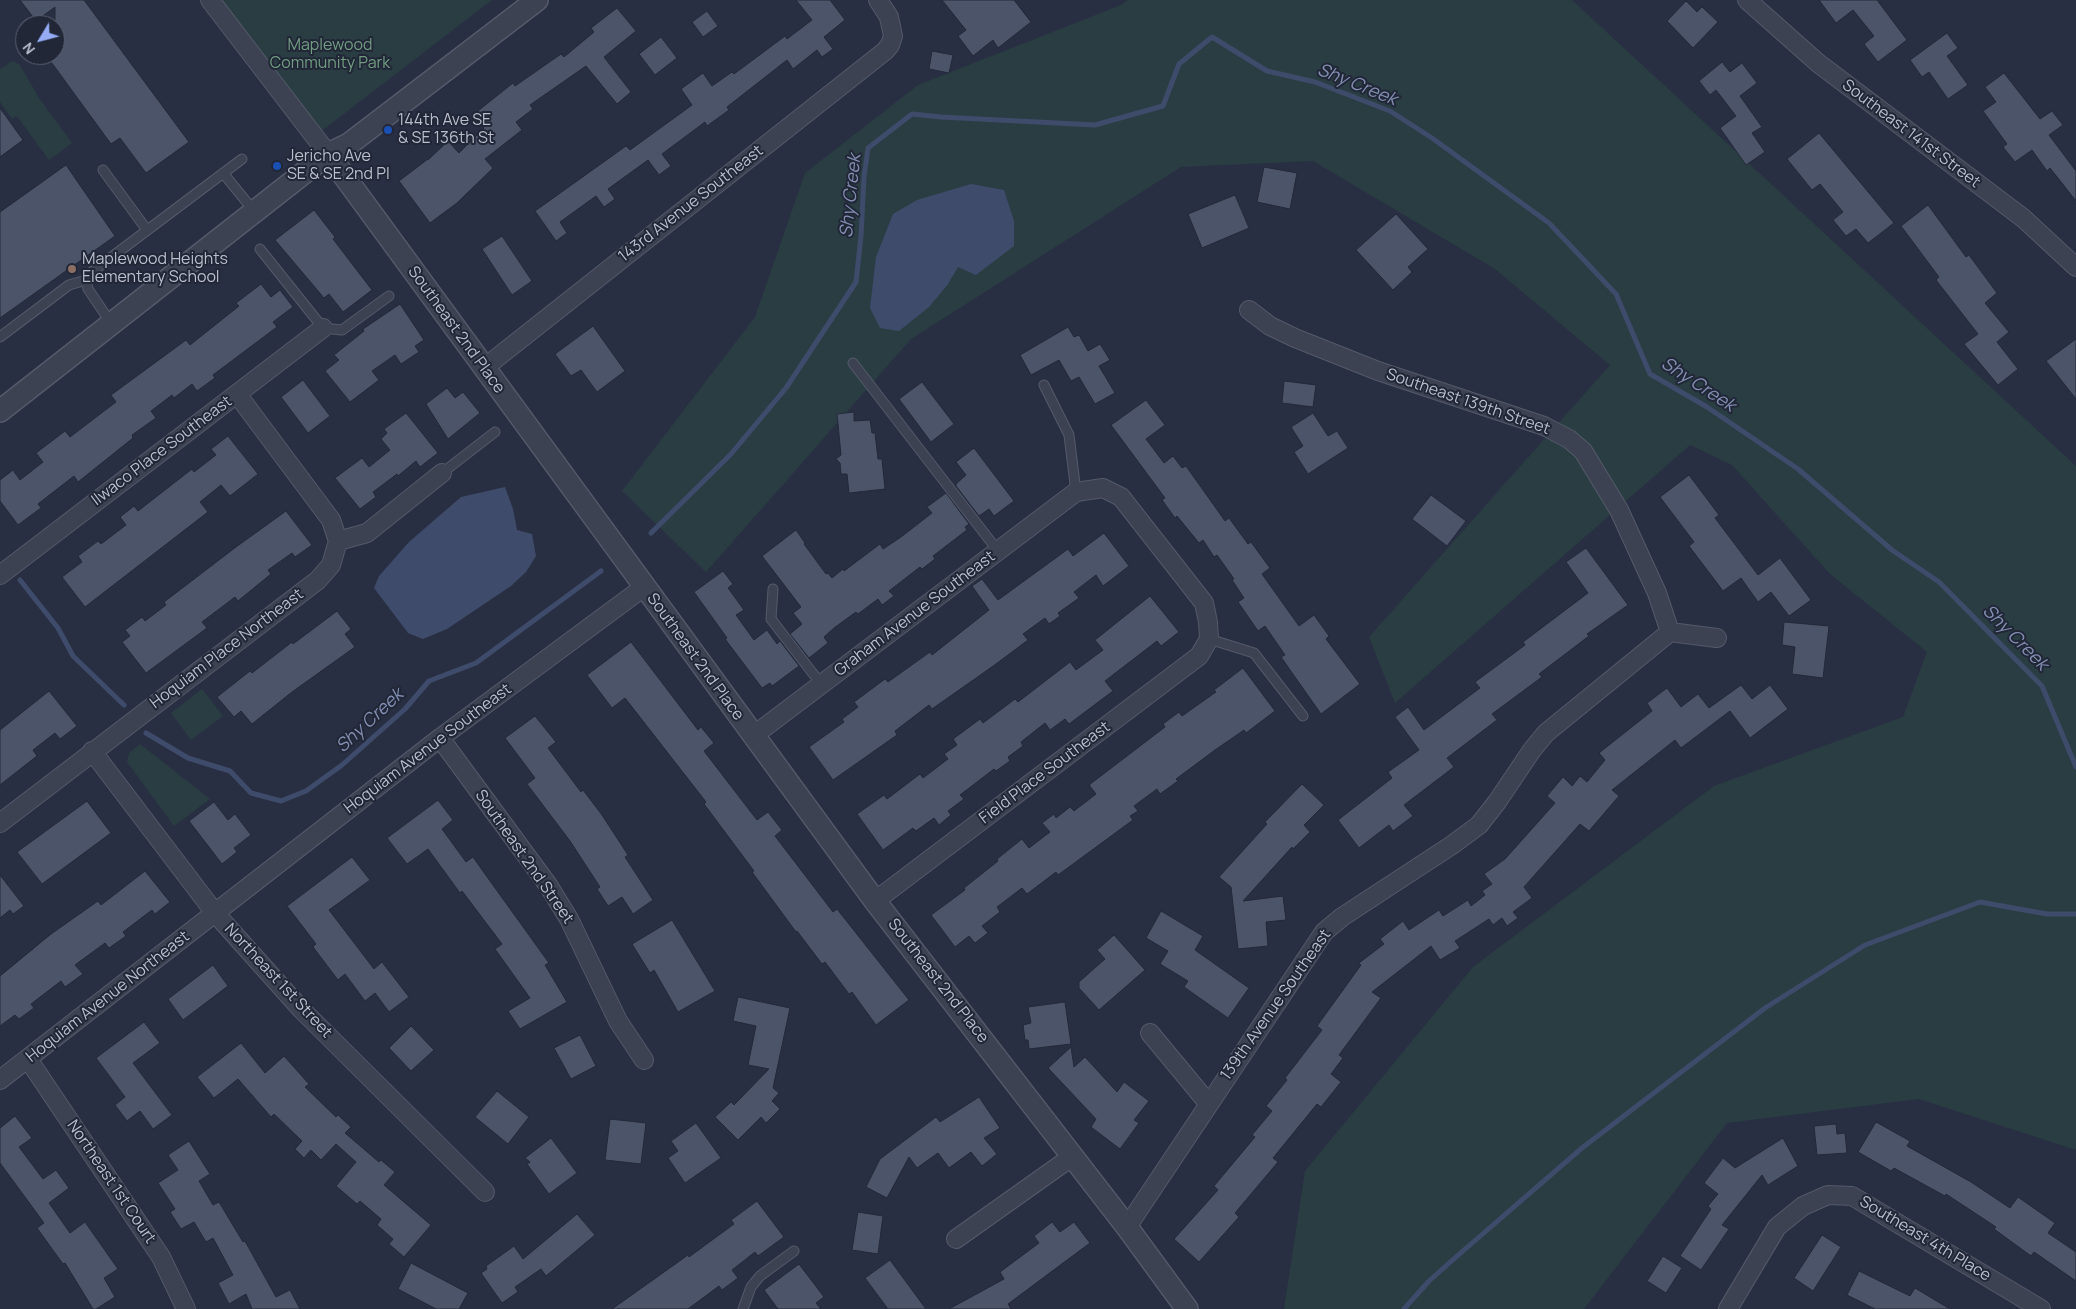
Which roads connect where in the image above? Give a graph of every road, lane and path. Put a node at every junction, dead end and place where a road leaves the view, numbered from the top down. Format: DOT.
graph roads {
  1 [pos="210,0"];
  2 [pos="537,0"];
  3 [pos="878,0"];
  4 [pos="1748,0"];
  5 [pos="328,154"];
  6 [pos="242,159"];
  7 [pos="103,170"];
  8 [pos="223,173"];
  9 [pos="254,212"];
  10 [pos="147,230"];
  11 [pos="260,249"];
  12 [pos="2076,267"];
  13 [pos="86,280"];
  14 [pos="389,296"];
  15 [pos="1249,310"];
  16 [pos="112,324"];
  17 [pos="323,328"];
  18 [pos="0,336"];
  19 [pos="853,363"];
  20 [pos="484,368"];
  21 [pos="1044,385"];
  22 [pos="237,394"];
  23 [pos="0,411"];
  24 [pos="495,432"];
  25 [pos="442,472"];
  26 [pos="1076,492"];
  27 [pos="338,541"];
  28 [pos="998,551"];
  29 [pos="0,575"];
  30 [pos="644,587"];
  31 [pos="774,589"];
  32 [pos="1670,632"];
  33 [pos="1717,638"];
  34 [pos="1209,639"];
  35 [pos="821,684"];
  36 [pos="1303,716"];
  37 [pos="753,736"];
  38 [pos="440,738"];
  39 [pos="92,751"];
  40 [pos="0,823"];
  41 [pos="875,901"];
  42 [pos="215,913"];
  43 [pos="1150,1033"];
  44 [pos="28,1059"];
  45 [pos="644,1060"];
  46 [pos="0,1080"];
  47 [pos="1208,1103"];
  48 [pos="1072,1156"];
  49 [pos="485,1192"];
  50 [pos="1128,1227"];
  51 [pos="956,1239"];
  52 [pos="794,1251"];
  53 [pos="186,1309"];
  54 [pos="743,1309"];
  55 [pos="1187,1309"];
  56 [pos="1728,1309"];
  57 [pos="2041,1309"];
  1 -- 5 [label="street, Southeast 2nd Place"];
  2 -- 5 [label="street"];
  3 -- 20 [label="street, 143rd Avenue Southeast"];
  4 -- 12 [label="street, Southeast 141st Street"];
  5 -- 9 [label="street"];
  5 -- 20 [label="street, Southeast 2nd Place"];
  6 -- 8 [label="lane"];
  7 -- 10 [label="lane"];
  8 -- 9 [label="lane"];
  8 -- 10 [label="lane"];
  9 -- 16 [label="street"];
  10 -- 13 [label="lane"];
  11 -- 17 [label="lane"];
  13 -- 16 [label="lane"];
  13 -- 18 [label="lane"];
  14 -- 17 [label="lane"];
  15 -- 32 [label="street, Southeast 139th Street"];
  16 -- 23 [label="street"];
  17 -- 22 [label="street, Ilwaco Place Southeast"];
  19 -- 28 [label="lane"];
  20 -- 30 [label="street, Southeast 2nd Place"];
  21 -- 26 [label="lane"];
  22 -- 27 [label="street"];
  22 -- 29 [label="street, Ilwaco Place Southeast"];
  24 -- 25 [label="lane"];
  25 -- 27 [label="street"];
  26 -- 28 [label="street, Graham Avenue Southeast"];
  26 -- 34 [label="street"];
  27 -- 39 [label="street, Hoquiam Place Northeast"];
  28 -- 35 [label="street, Graham Avenue Southeast"];
  30 -- 37 [label="street, Southeast 2nd Place"];
  30 -- 38 [label="street, Hoquiam Avenue Southeast"];
  31 -- 35 [label="lane"];
  32 -- 33 [label="street"];
  32 -- 47 [label="street, 139th Avenue Southeast"];
  34 -- 36 [label="lane"];
  34 -- 41 [label="street, Field Place Southeast"];
  35 -- 37 [label="street, Graham Avenue Southeast"];
  37 -- 41 [label="street, Southeast 2nd Place"];
  38 -- 42 [label="street, Hoquiam Avenue Southeast"];
  38 -- 45 [label="street, Southeast 2nd Street"];
  39 -- 40 [label="street, Hoquiam Place Northeast"];
  39 -- 42 [label="street, Northeast 1st Street"];
  41 -- 48 [label="street, Southeast 2nd Place"];
  42 -- 44 [label="street, Hoquiam Avenue Northeast"];
  42 -- 49 [label="street, Northeast 1st Street"];
  43 -- 47 [label="street"];
  44 -- 46 [label="street, Hoquiam Avenue Northeast"];
  44 -- 53 [label="street, Northeast 1st Court"];
  47 -- 50 [label="street, 139th Avenue Southeast"];
  48 -- 50 [label="street, Southeast 2nd Place"];
  48 -- 51 [label="street"];
  50 -- 55 [label="street, Southeast 2nd Place"];
  52 -- 54 [label="lane"];
  56 -- 57 [label="street, Southeast 4th Place"];
}
